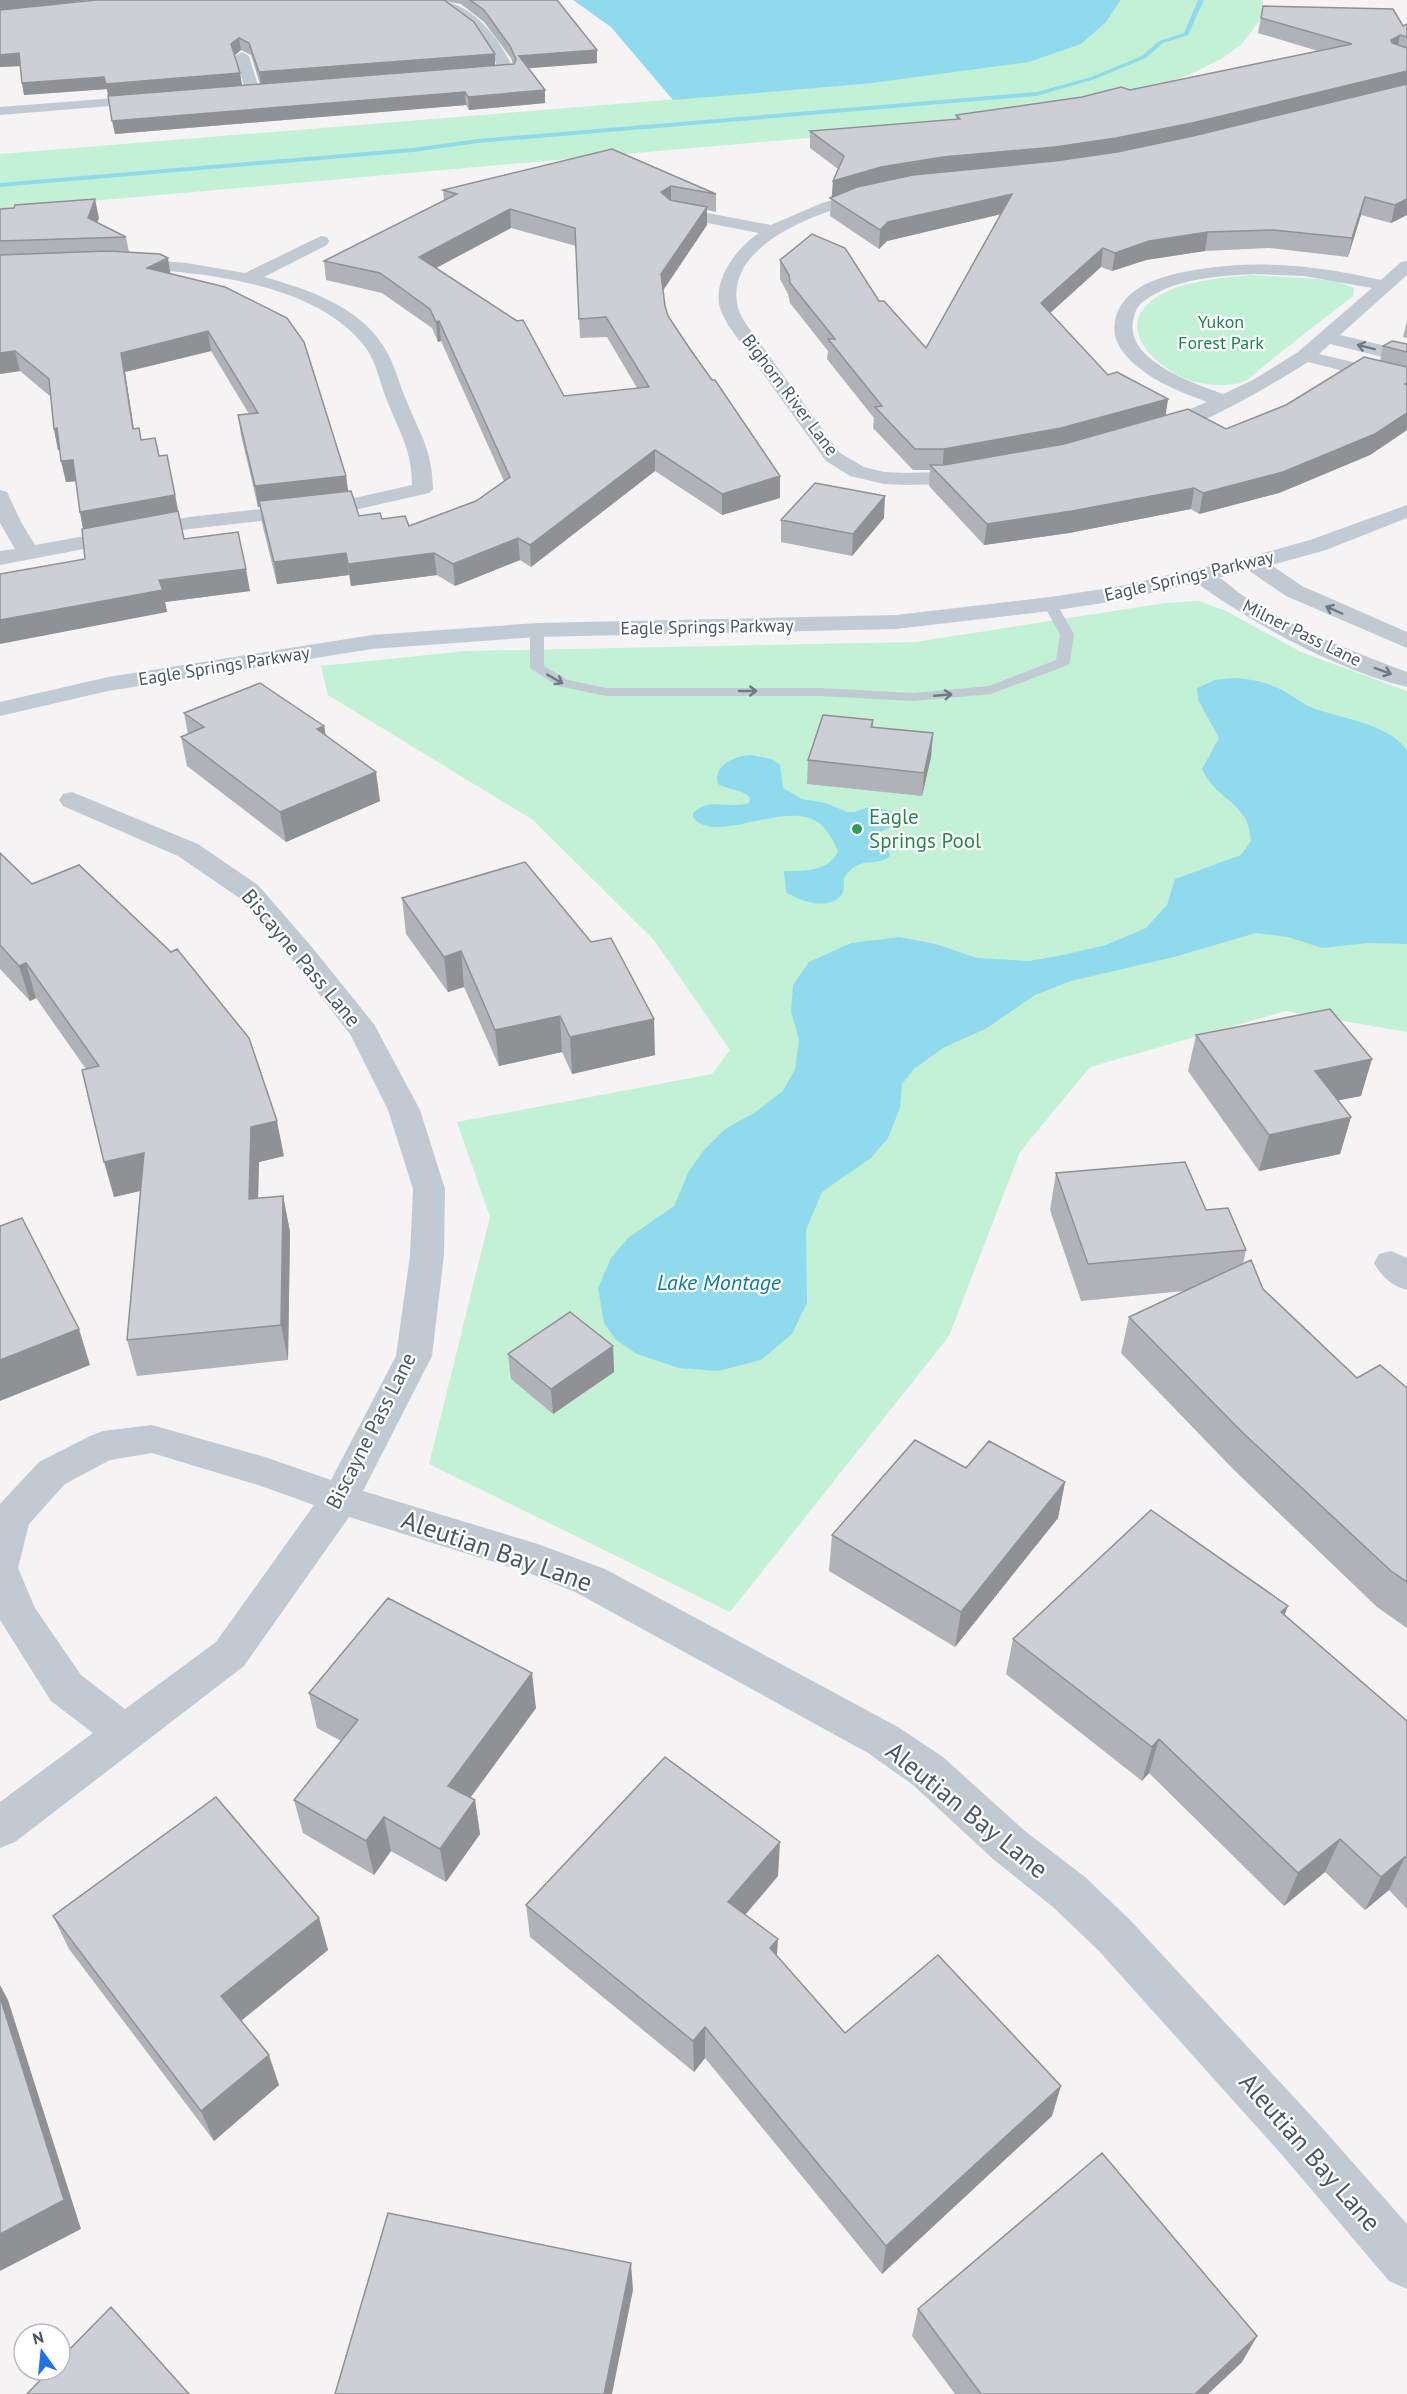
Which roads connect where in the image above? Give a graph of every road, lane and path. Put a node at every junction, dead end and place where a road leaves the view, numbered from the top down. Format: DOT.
graph roads {
  1 [pos="439,0"];
  2 [pos="242,56"];
  3 [pos="462,75"];
  4 [pos="253,92"];
  5 [pos="172,98"];
  6 [pos="0,111"];
  7 [pos="886,190"];
  8 [pos="671,211"];
  9 [pos="776,231"];
  10 [pos="321,241"];
  11 [pos="111,262"];
  12 [pos="1407,266"];
  13 [pos="249,278"];
  14 [pos="1386,286"];
  15 [pos="1326,337"];
  16 [pos="1305,356"];
  17 [pos="1407,357"];
  18 [pos="1407,381"];
  19 [pos="1224,401"];
  20 [pos="1135,437"];
  21 [pos="996,469"];
  22 [pos="0,496"];
  23 [pos="1407,511"];
  24 [pos="28,552"];
  25 [pos="0,558"];
  26 [pos="1253,563"];
  27 [pos="1202,576"];
  28 [pos="1050,604"];
  29 [pos="537,630"];
  30 [pos="1407,641"];
  31 [pos="1407,680"];
  32 [pos="0,709"];
  33 [pos="72,800"];
  34 [pos="340,1499"];
  35 [pos="0,1566"];
  36 [pos="0,1571"];
  37 [pos="125,1733"];
  38 [pos="0,1828"];
  39 [pos="1407,2263"];
  1 -- 3 [label="street"];
  2 -- 4 [label="street"];
  5 -- 6 [label="street"];
  7 -- 9 [label="street"];
  8 -- 9 [label="street"];
  9 -- 21 [label="street, Bighorn River Lane"];
  10 -- 13 [label="street"];
  11 -- 13 [label="street"];
  12 -- 14 [label="street"];
  13 -- 24 [label="street"];
  14 -- 15 [label="street"];
  14 -- 19 [label="street"];
  15 -- 16 [label="street"];
  17 -- 15 [label="street, one-way"];
  16 -- 18 [label="street"];
  16 -- 19 [label="street"];
  19 -- 20 [label="street"];
  22 -- 24 [label="street"];
  23 -- 26 [label="street, Eagle Springs Parkway"];
  24 -- 25 [label="street"];
  26 -- 27 [label="street, Eagle Springs Parkway"];
  30 -- 26 [label="street, Milner Pass Lane, one-way"];
  27 -- 28 [label="street, Eagle Springs Parkway"];
  27 -- 31 [label="street, Milner Pass Lane, one-way"];
  28 -- 29 [label="street, Eagle Springs Parkway"];
  29 -- 28 [label="lane, one-way"];
  29 -- 32 [label="street, Eagle Springs Parkway"];
  33 -- 34 [label="street, Biscayne Pass Lane"];
  34 -- 35 [label="street, Aleutian Bay Lane"];
  34 -- 37 [label="street, Biscayne Pass Lane"];
  34 -- 39 [label="street, Aleutian Bay Lane"];
  36 -- 37 [label="street"];
  37 -- 38 [label="street, Biscayne Pass Lane"];
}
